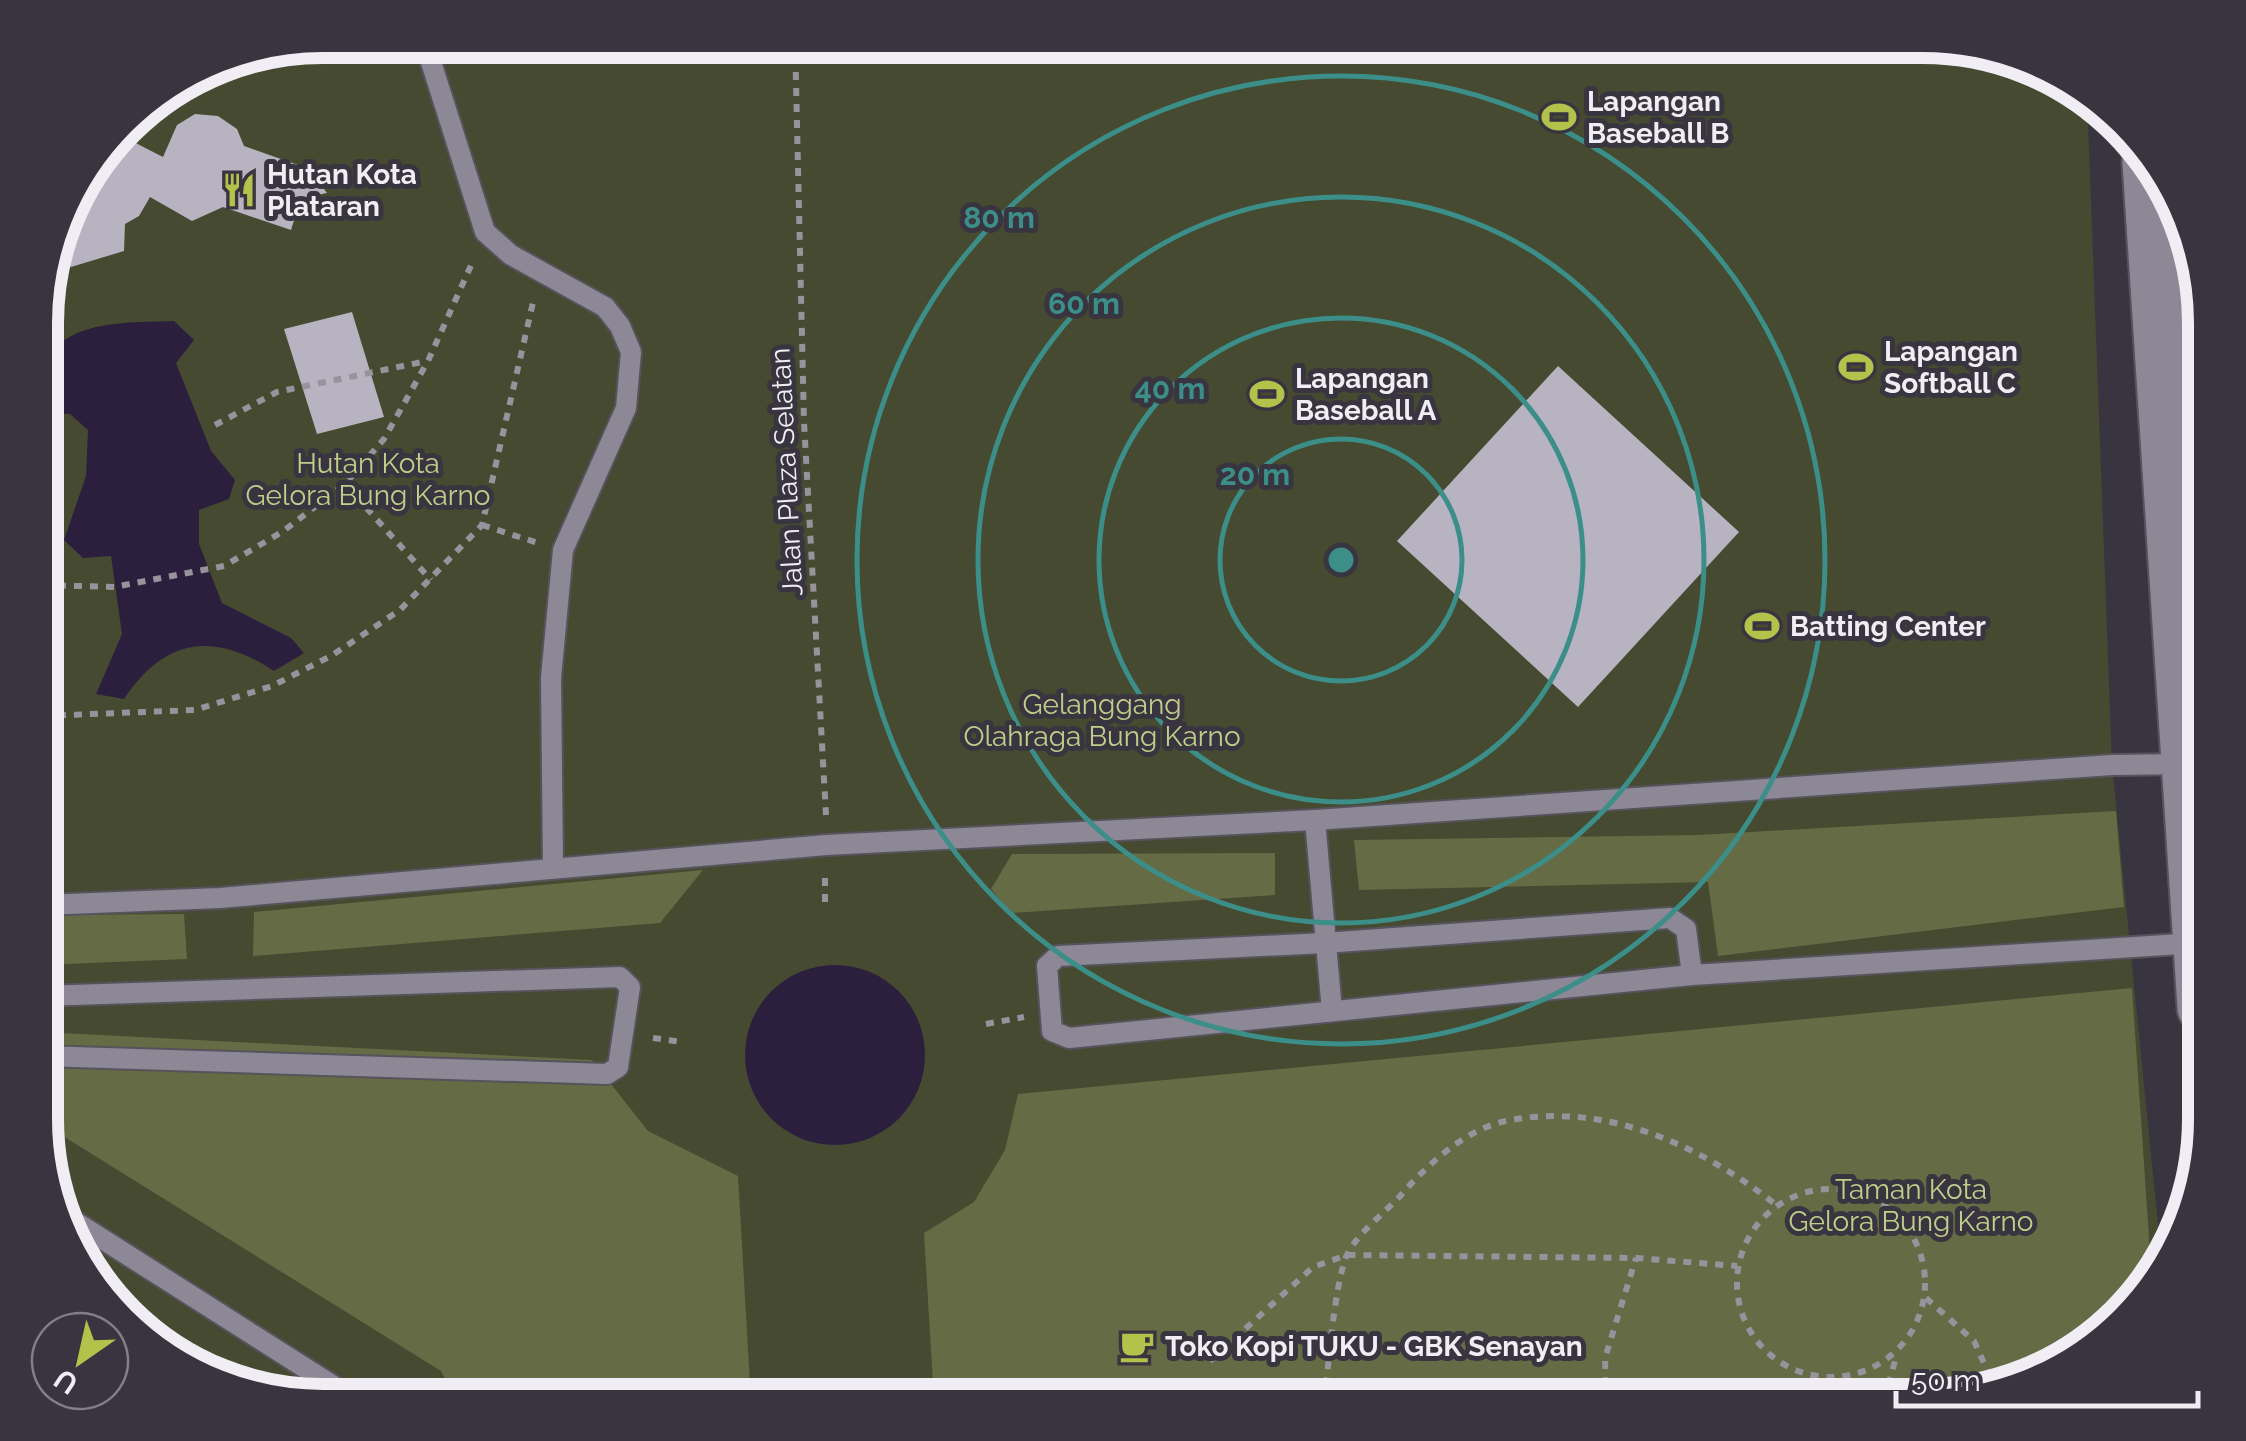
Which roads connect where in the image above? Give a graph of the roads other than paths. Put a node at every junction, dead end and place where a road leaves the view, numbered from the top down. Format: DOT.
graph roads {
  1 [pos="430,58"];
  2 [pos="2155,193"];
  3 [pos="2184,392"];
  4 [pos="2188,640"];
  5 [pos="2188,764"];
  6 [pos="1316,820"];
  7 [pos="553,866"];
  8 [pos="57,904"];
  9 [pos="1324,943"];
  10 [pos="2188,944"];
  11 [pos="1692,976"];
  12 [pos="57,996"];
  13 [pos="1332,1010"];
  14 [pos="57,1056"];
  15 [pos="81,1226"];
  16 [pos="329,1384"];
  1 -- 7 [label="lane"];
  2 -- 3 [label="main road"];
  3 -- 4 [label="main road"];
  5 -- 6 [label="lane"];
  6 -- 7 [label="lane"];
  6 -- 9 [label="lane"];
  7 -- 8 [label="lane"];
  9 -- 11 [label="lane"];
  9 -- 13 [label="lane"];
  9 -- 13 [label="lane"];
  10 -- 11 [label="lane"];
  11 -- 13 [label="lane"];
  12 -- 14 [label="lane"];
  15 -- 16 [label="lane"];
}
